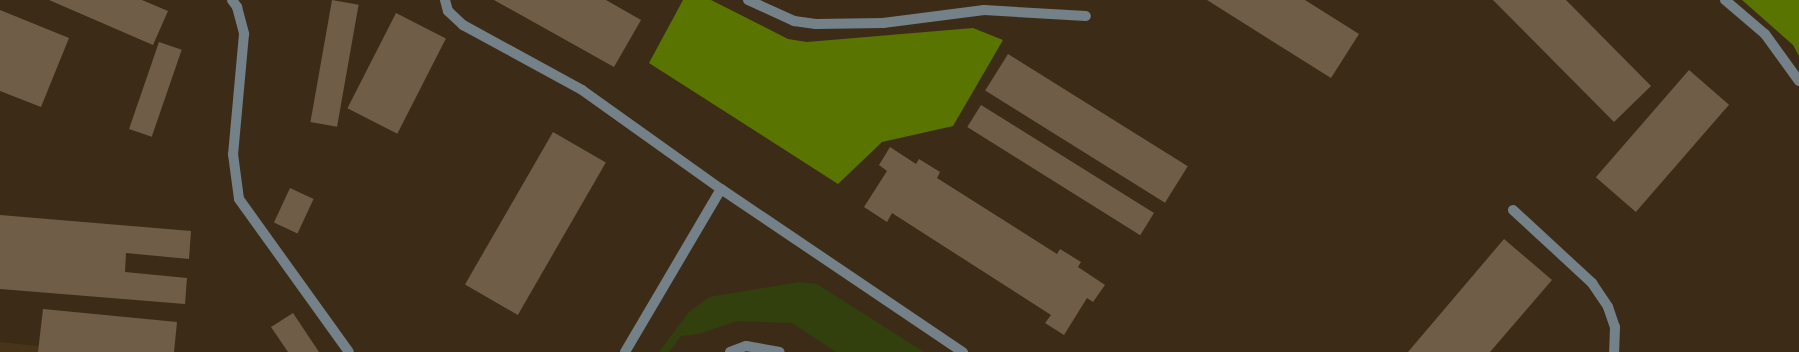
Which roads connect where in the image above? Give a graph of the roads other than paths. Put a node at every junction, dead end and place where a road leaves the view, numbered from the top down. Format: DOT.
graph roads {
  1 [pos="232,0"];
  2 [pos="445,0"];
  3 [pos="748,0"];
  4 [pos="1724,0"];
  5 [pos="1086,16"];
  6 [pos="1799,81"];
  7 [pos="721,189"];
  8 [pos="1513,210"];
  9 [pos="349,352"];
  10 [pos="625,352"];
  11 [pos="730,352"];
  12 [pos="779,352"];
  13 [pos="963,352"];
  14 [pos="1614,352"];
  1 -- 9 [label="street"];
  2 -- 7 [label="street"];
  3 -- 5 [label="street"];
  4 -- 6 [label="street"];
  7 -- 10 [label="street"];
  7 -- 13 [label="street"];
  8 -- 14 [label="street"];
  11 -- 12 [label="street"];
}
